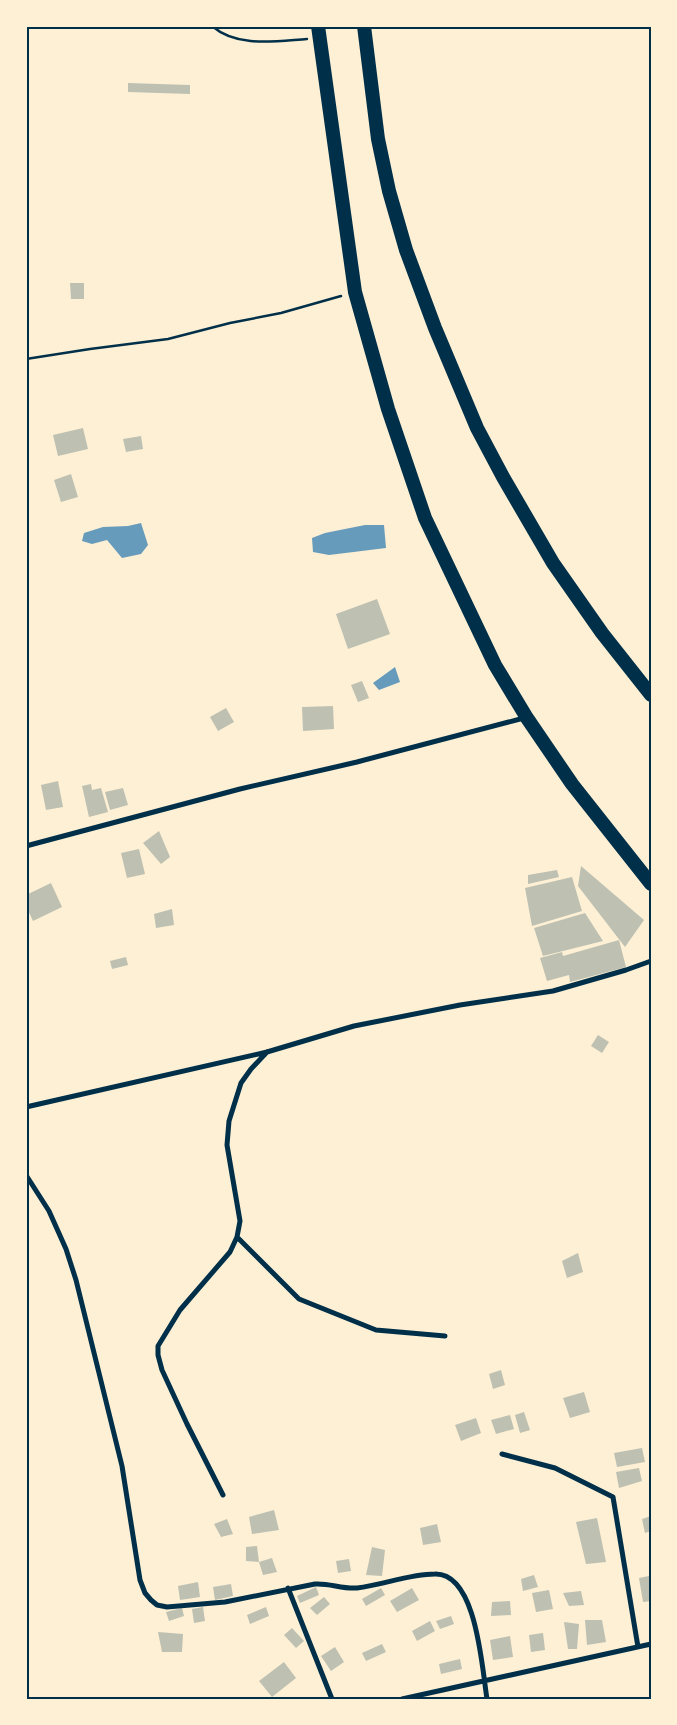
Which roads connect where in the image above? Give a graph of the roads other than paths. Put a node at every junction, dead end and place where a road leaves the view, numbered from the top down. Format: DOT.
graph roads {
  1 [pos="364,26"];
  2 [pos="319,32"];
  3 [pos="651,695"];
  4 [pos="527,718"];
  5 [pos="26,846"];
  6 [pos="651,884"];
  7 [pos="651,961"];
  8 [pos="267,1052"];
  9 [pos="26,1107"];
  10 [pos="26,1175"];
  11 [pos="237,1237"];
  12 [pos="445,1336"];
  13 [pos="502,1454"];
  14 [pos="223,1495"];
  15 [pos="288,1588"];
  16 [pos="651,1644"];
  17 [pos="638,1647"];
  18 [pos="484,1681"];
  19 [pos="332,1699"];
  20 [pos="402,1699"];
  21 [pos="487,1699"];
  1 -- 3 [label="highway"];
  2 -- 4 [label="highway"];
  4 -- 5 [label="street"];
  4 -- 6 [label="highway"];
  7 -- 8 [label="street"];
  8 -- 9 [label="street"];
  8 -- 11 [label="street"];
  10 -- 15 [label="street"];
  11 -- 12 [label="street"];
  11 -- 14 [label="street"];
  13 -- 17 [label="street"];
  15 -- 18 [label="street"];
  15 -- 19 [label="street"];
  16 -- 17 [label="street"];
  17 -- 18 [label="street"];
  18 -- 20 [label="street"];
  18 -- 21 [label="street"];
}
